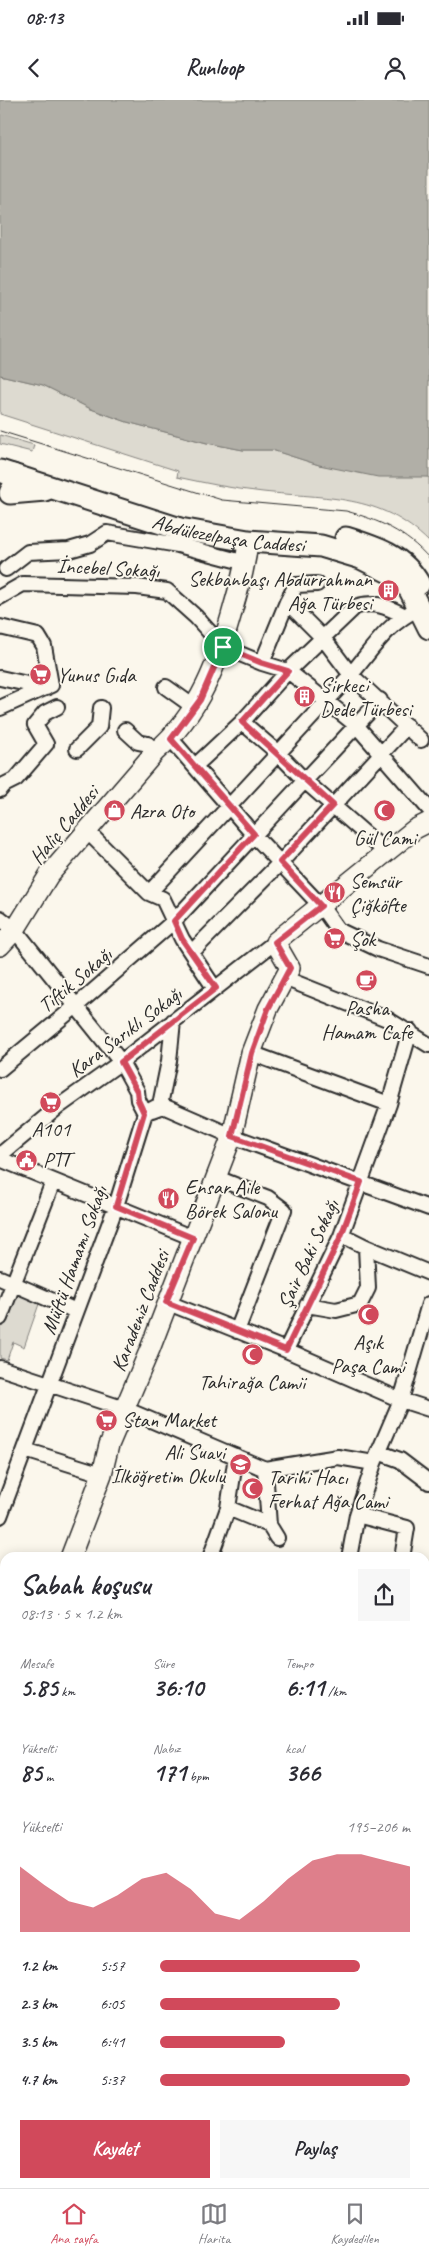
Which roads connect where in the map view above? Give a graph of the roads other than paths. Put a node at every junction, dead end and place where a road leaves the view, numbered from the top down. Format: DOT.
graph roads {
  1 [pos="0,457"];
  2 [pos="6,484"];
  3 [pos="248,534"];
  4 [pos="246,563"];
  5 [pos="3,568"];
  6 [pos="317,584"];
  7 [pos="17,588"];
  8 [pos="0,597"];
  9 [pos="287,602"];
  10 [pos="417,609"];
  11 [pos="0,627"];
  12 [pos="429,628"];
  13 [pos="323,638"];
  14 [pos="223,647"];
  15 [pos="262,663"];
  16 [pos="288,671"];
  17 [pos="351,675"];
  18 [pos="0,678"];
  19 [pos="49,686"];
  20 [pos="166,686"];
  21 [pos="380,700"];
  22 [pos="326,701"];
  23 [pos="58,707"];
  24 [pos="194,707"];
  25 [pos="0,708"];
  26 [pos="102,708"];
  27 [pos="242,722"];
  28 [pos="356,726"];
  29 [pos="407,726"];
  30 [pos="125,730"];
  31 [pos="171,739"];
  32 [pos="422,740"];
  33 [pos="77,749"];
  34 [pos="155,752"];
  35 [pos="278,753"];
  36 [pos="383,754"];
  37 [pos="195,766"];
  38 [pos="306,782"];
  39 [pos="0,790"];
  40 [pos="333,805"];
  41 [pos="231,806"];
  42 [pos="429,809"];
  43 [pos="429,822"];
  44 [pos="87,831"];
  45 [pos="254,834"];
  46 [pos="386,852"];
  47 [pos="280,862"];
  48 [pos="149,893"];
  49 [pos="321,906"];
  50 [pos="0,918"];
  51 [pos="174,921"];
  52 [pos="15,930"];
  53 [pos="275,942"];
  54 [pos="0,946"];
  55 [pos="192,952"];
  56 [pos="429,966"];
  57 [pos="284,978"];
  58 [pos="216,988"];
  59 [pos="76,1006"];
  60 [pos="173,1021"];
  61 [pos="410,1031"];
  62 [pos="429,1045"];
  63 [pos="252,1053"];
  64 [pos="121,1062"];
  65 [pos="0,1068"];
  66 [pos="389,1104"];
  67 [pos="144,1113"];
  68 [pos="232,1136"];
  69 [pos="0,1157"];
  70 [pos="217,1178"];
  71 [pos="53,1182"];
  72 [pos="361,1182"];
  73 [pos="116,1206"];
  74 [pos="429,1208"];
  75 [pos="342,1235"];
  76 [pos="193,1238"];
  77 [pos="366,1247"];
  78 [pos="429,1273"];
  79 [pos="0,1278"];
  80 [pos="13,1283"];
  81 [pos="166,1302"];
  82 [pos="429,1304"];
  83 [pos="307,1305"];
  84 [pos="76,1311"];
  85 [pos="0,1318"];
  86 [pos="237,1331"];
  87 [pos="286,1350"];
  88 [pos="0,1368"];
  89 [pos="50,1384"];
  90 [pos="401,1400"];
  91 [pos="125,1409"];
  92 [pos="429,1409"];
  93 [pos="25,1450"];
  94 [pos="236,1456"];
  95 [pos="376,1458"];
  96 [pos="264,1469"];
  97 [pos="102,1474"];
  98 [pos="429,1482"];
  99 [pos="228,1508"];
  100 [pos="357,1515"];
  101 [pos="0,1516"];
  102 [pos="269,1525"];
  103 [pos="277,1538"];
  104 [pos="72,1552"];
  105 [pos="212,1552"];
  106 [pos="350,1552"];
  107 [pos="403,1552"];
  1 -- 3 [label="main road, Abdülezelpaşa Caddesi"];
  2 -- 3 [label="main road, Abdülezelpaşa Caddesi"];
  3 -- 4 [label="street, Haliç Caddesi"];
  3 -- 10 [label="main road, Abdülezelpaşa Caddesi"];
  4 -- 5 [label="street"];
  4 -- 14 [label="street, Haliç Caddesi"];
  5 -- 7 [label="street"];
  6 -- 9 [label="street"];
  7 -- 8 [label="street, İncebel Sokağı"];
  7 -- 14 [label="street, İncebel Sokağı"];
  9 -- 13 [label="street"];
  9 -- 15 [label="street"];
  10 -- 12 [label="main road, Abdülezelpaşa Caddesi"];
  10 -- 13 [label="street"];
  10 -- 17 [label="street"];
  11 -- 19 [label="street"];
  13 -- 16 [label="street"];
  13 -- 17 [label="street"];
  14 -- 15 [label="street"];
  14 -- 24 [label="street, Haliç Caddesi"];
  15 -- 16 [label="street"];
  16 -- 22 [label="street"];
  16 -- 27 [label="street"];
  17 -- 21 [label="street"];
  17 -- 22 [label="street"];
  18 -- 19 [label="street"];
  19 -- 25 [label="street"];
  20 -- 24 [label="street"];
  21 -- 28 [label="street, Tiftik Sokağı"];
  21 -- 29 [label="street"];
  22 -- 28 [label="street"];
  22 -- 35 [label="street"];
  23 -- 39 [label="street"];
  24 -- 31 [label="street, Haliç Caddesi"];
  26 -- 33 [label="street"];
  27 -- 35 [label="street"];
  27 -- 37 [label="street"];
  28 -- 36 [label="street"];
  28 -- 38 [label="street, Tiftik Sokağı"];
  29 -- 32 [label="street"];
  29 -- 36 [label="street"];
  30 -- 34 [label="street"];
  31 -- 34 [label="street, Haliç Caddesi"];
  31 -- 37 [label="street"];
  34 -- 44 [label="street, Haliç Caddesi"];
  35 -- 38 [label="street"];
  35 -- 41 [label="street"];
  36 -- 40 [label="street"];
  36 -- 42 [label="street"];
  37 -- 41 [label="street"];
  38 -- 40 [label="street"];
  38 -- 45 [label="street, Tiftik Sokağı"];
  40 -- 46 [label="street"];
  40 -- 47 [label="street"];
  41 -- 45 [label="street"];
  41 -- 48 [label="street"];
  43 -- 46 [label="street"];
  44 -- 48 [label="street"];
  44 -- 52 [label="street, Haliç Caddesi"];
  45 -- 47 [label="street"];
  45 -- 51 [label="street, Tiftik Sokağı"];
  46 -- 49 [label="street"];
  47 -- 49 [label="street"];
  47 -- 55 [label="street"];
  48 -- 51 [label="street"];
  49 -- 53 [label="street"];
  49 -- 56 [label="street"];
  50 -- 52 [label="street"];
  51 -- 55 [label="street"];
  51 -- 59 [label="street, Tiftik Sokağı"];
  52 -- 54 [label="street, Haliç Caddesi"];
  52 -- 59 [label="street"];
  53 -- 57 [label="street, Karadeniz Caddesi"];
  53 -- 58 [label="street, Kara Sarıklı Sokağı"];
  55 -- 58 [label="street"];
  57 -- 61 [label="street"];
  57 -- 63 [label="street, Karadeniz Caddesi"];
  58 -- 60 [label="street, Kara Sarıklı Sokağı"];
  59 -- 64 [label="street"];
  59 -- 65 [label="street, Tiftik Sokağı"];
  60 -- 64 [label="street, Kara Sarıklı Sokağı"];
  60 -- 67 [label="street"];
  61 -- 62 [label="street"];
  61 -- 66 [label="street, Şair Baki Sokağı"];
  63 -- 66 [label="street"];
  63 -- 68 [label="street, Karadeniz Caddesi"];
  64 -- 67 [label="street"];
  64 -- 69 [label="street, Kara Sarıklı Sokağı"];
  66 -- 72 [label="street, Şair Baki Sokağı"];
  67 -- 68 [label="street"];
  67 -- 73 [label="street, Müftü Hamamı Sokağı"];
  68 -- 70 [label="street, Karadeniz Caddesi"];
  68 -- 72 [label="street"];
  69 -- 71 [label="street"];
  70 -- 76 [label="street, Karadeniz Caddesi"];
  70 -- 86 [label="street"];
  71 -- 73 [label="street"];
  71 -- 80 [label="street"];
  72 -- 74 [label="street"];
  72 -- 75 [label="street, Şair Baki Sokağı"];
  73 -- 76 [label="street"];
  73 -- 84 [label="street, Müftü Hamamı Sokağı"];
  75 -- 77 [label="street"];
  75 -- 83 [label="street, Şair Baki Sokağı"];
  76 -- 81 [label="street, Karadeniz Caddesi"];
  77 -- 78 [label="street"];
  77 -- 83 [label="street"];
  79 -- 80 [label="street"];
  80 -- 84 [label="street"];
  80 -- 85 [label="street"];
  81 -- 86 [label="street"];
  81 -- 91 [label="street, Karadeniz Caddesi"];
  82 -- 90 [label="street"];
  83 -- 87 [label="street, Şair Baki Sokağı"];
  84 -- 89 [label="street, Müftü Hamamı Sokağı"];
  86 -- 87 [label="street"];
  87 -- 90 [label="street"];
  88 -- 89 [label="street"];
  89 -- 91 [label="street"];
  89 -- 93 [label="street, Müftü Hamamı Sokağı"];
  90 -- 92 [label="street"];
  90 -- 95 [label="street"];
  91 -- 94 [label="street"];
  91 -- 97 [label="street, Karadeniz Caddesi"];
  93 -- 97 [label="street"];
  93 -- 101 [label="street, Müftü Hamamı Sokağı"];
  94 -- 96 [label="street"];
  94 -- 99 [label="street"];
  95 -- 96 [label="street"];
  95 -- 98 [label="street"];
  95 -- 100 [label="street"];
  96 -- 102 [label="street"];
  97 -- 104 [label="street, Karadeniz Caddesi"];
  99 -- 102 [label="street"];
  99 -- 105 [label="street"];
  100 -- 106 [label="street"];
  100 -- 107 [label="street"];
  102 -- 103 [label="street"];
}
